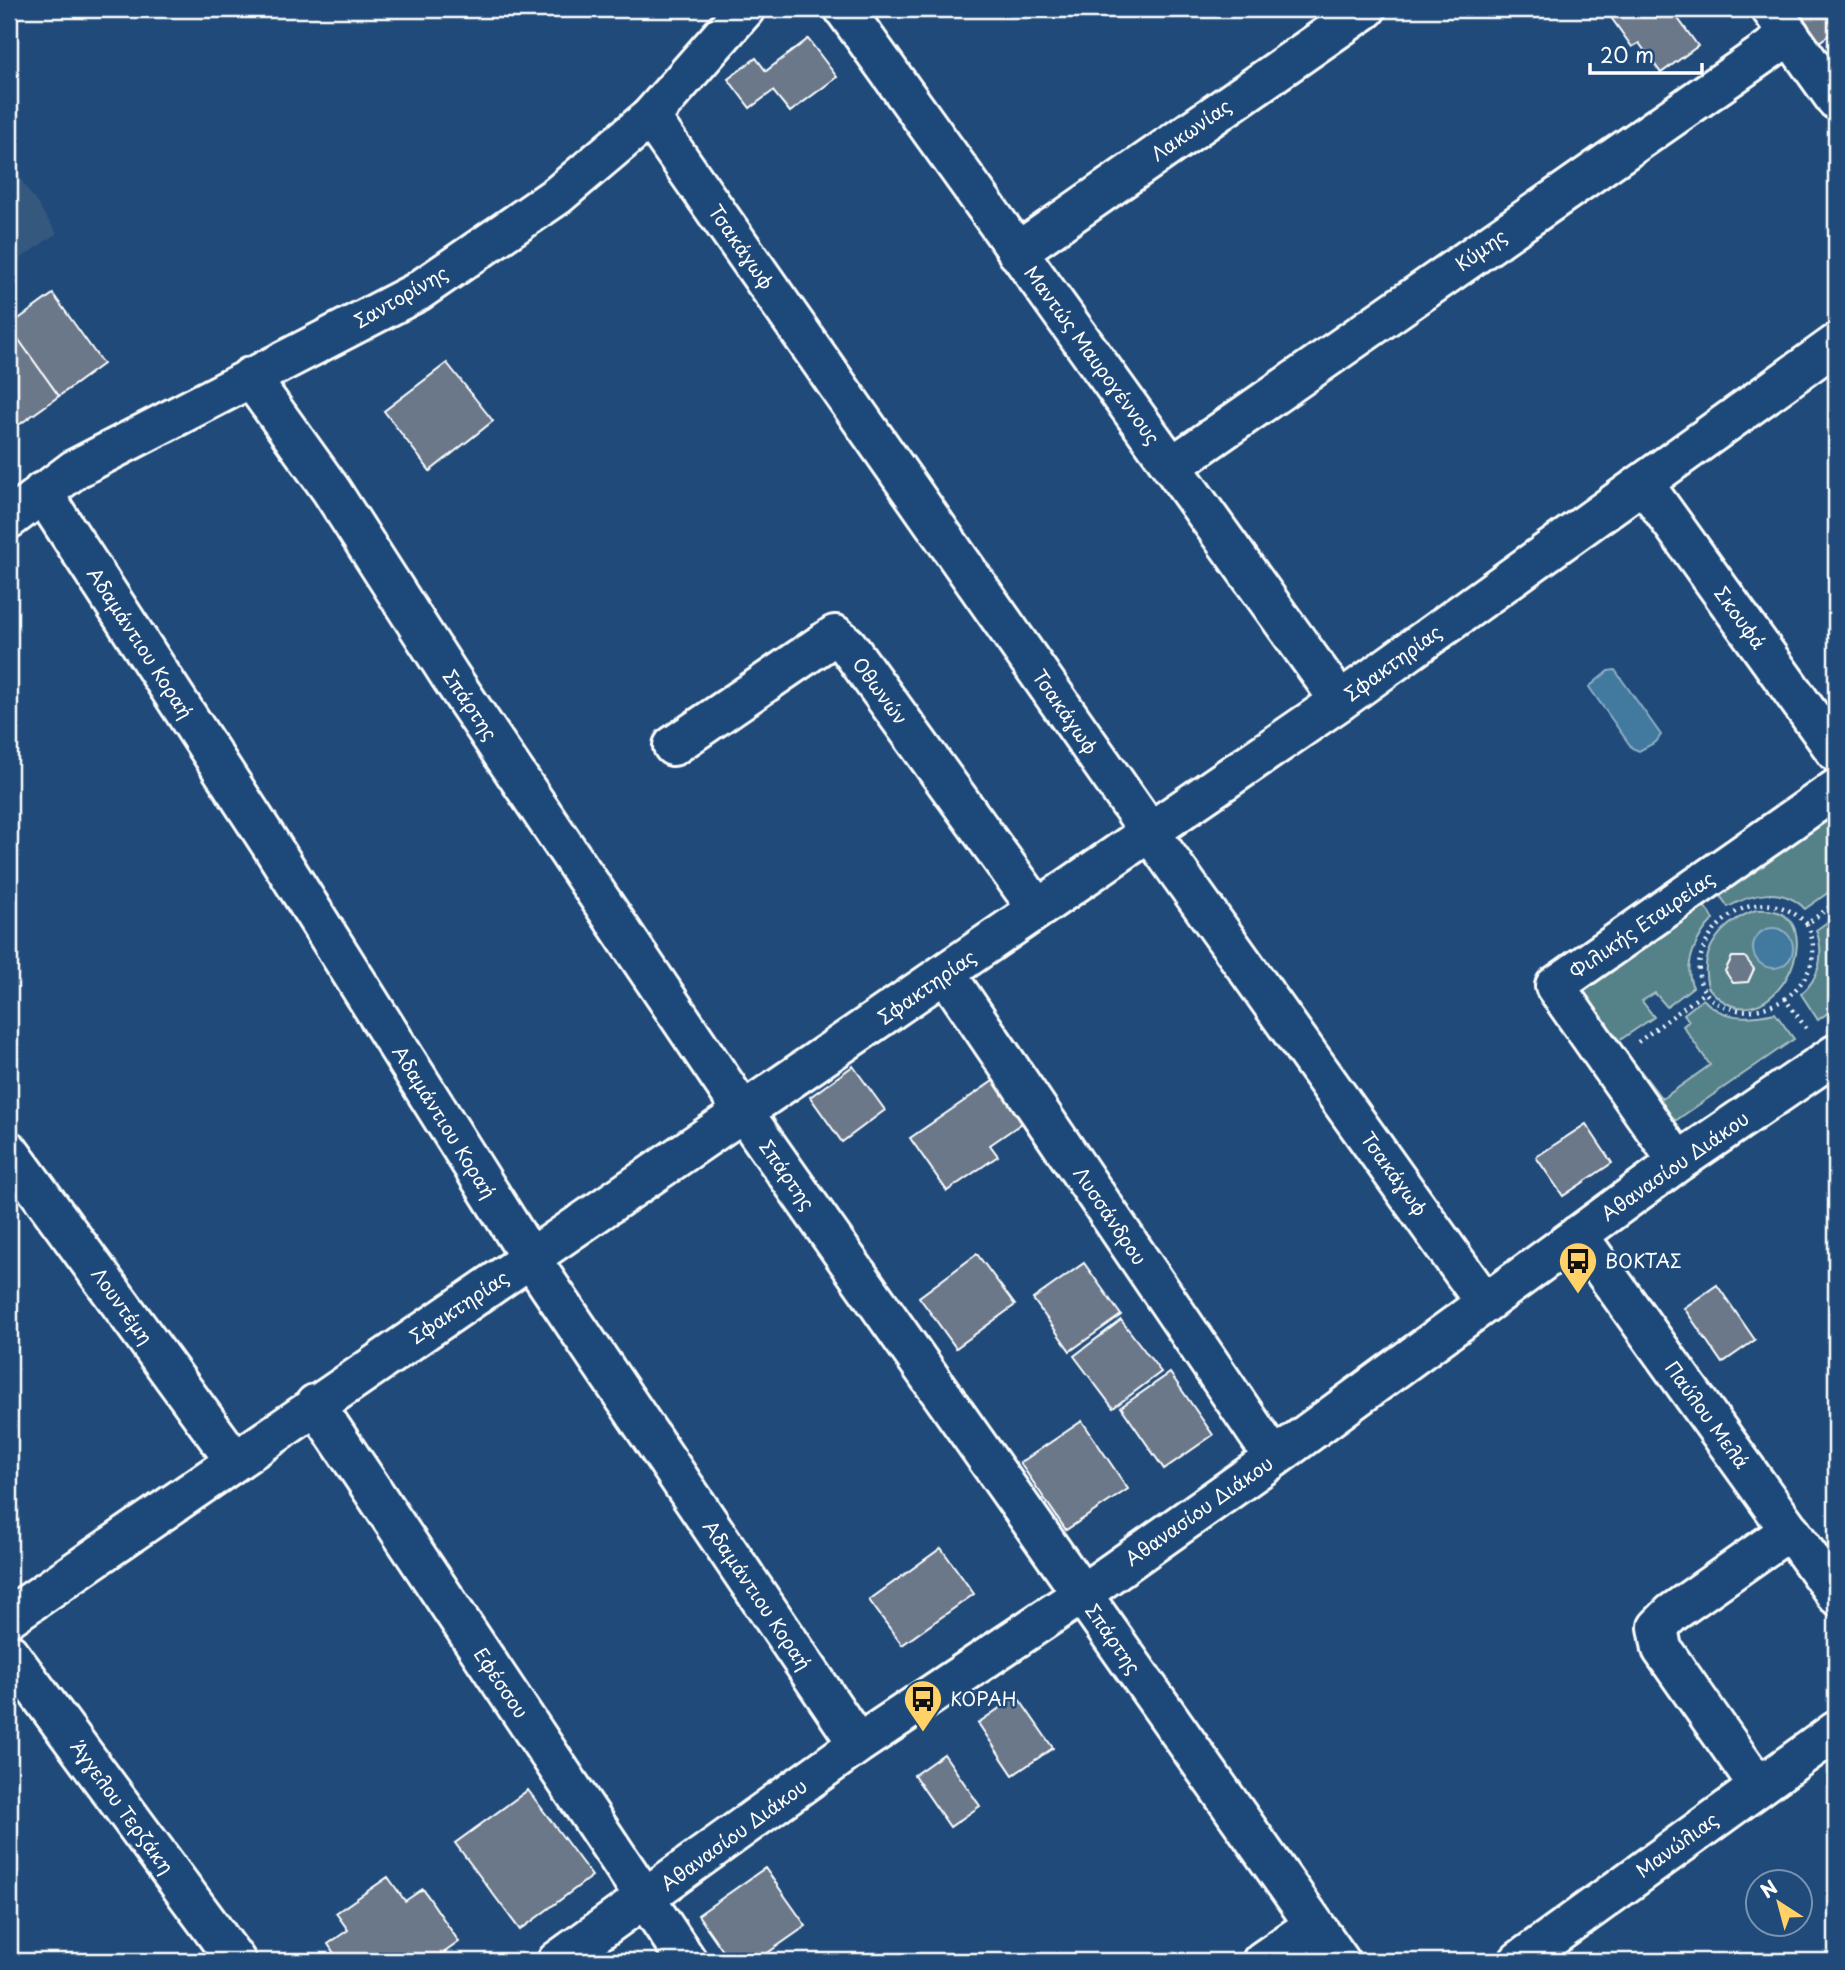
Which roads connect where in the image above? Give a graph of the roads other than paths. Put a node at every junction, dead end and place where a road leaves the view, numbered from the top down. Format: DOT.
graph roads {
  1 [pos="1366,9"];
  2 [pos="734,14"];
  3 [pos="858,14"];
  4 [pos="1780,22"];
  5 [pos="1836,100"];
  6 [pos="650,117"];
  7 [pos="1017,252"];
  8 [pos="1836,344"];
  9 [pos="250,377"];
  10 [pos="1172,466"];
  11 [pos="1644,484"];
  12 [pos="42,492"];
  13 [pos="9,519"];
  14 [pos="1340,701"];
  15 [pos="673,746"];
  16 [pos="1836,752"];
  17 [pos="1836,789"];
  18 [pos="1149,831"];
  19 [pos="1037,908"];
  20 [pos="946,974"];
  21 [pos="1832,1056"];
  22 [pos="744,1113"];
  23 [pos="9,1152"];
  24 [pos="1678,1162"];
  25 [pos="1578,1235"];
  26 [pos="531,1259"];
  27 [pos="1485,1303"];
  28 [pos="315,1404"];
  29 [pos="1274,1458"];
  30 [pos="235,1461"];
  31 [pos="1790,1530"];
  32 [pos="1082,1594"];
  33 [pos="1836,1595"];
  34 [pos="9,1617"];
  35 [pos="9,1653"];
  36 [pos="1836,1731"];
  37 [pos="858,1744"];
  38 [pos="1758,1786"];
  39 [pos="646,1900"];
  40 [pos="1314,1925"];
  41 [pos="236,1961"];
  42 [pos="557,1961"];
  43 [pos="687,1961"];
  44 [pos="1262,1961"];
  45 [pos="1340,1961"];
  46 [pos="1519,1961"];
  1 -- 7 [label="street, Λακωνίας"];
  2 -- 6 [label="street, Σαντορίνης"];
  3 -- 7 [label="street, Μαντώς Μαυρογέννους"];
  4 -- 5 [label="street"];
  4 -- 10 [label="street, Κύμης"];
  6 -- 9 [label="street, Σαντορίνης"];
  6 -- 18 [label="street, Τσακάγωφ"];
  7 -- 10 [label="street, Μαντώς Μαυρογέννους"];
  8 -- 11 [label="street, Σφακτηρίας"];
  9 -- 12 [label="street, Σαντορίνης"];
  9 -- 22 [label="street, Σπάρτης"];
  10 -- 14 [label="street, Μαντώς Μαυρογέννους"];
  11 -- 14 [label="street, Σφακτηρίας"];
  11 -- 16 [label="street, Σκουφά"];
  12 -- 13 [label="street, Σαντορίνης"];
  12 -- 26 [label="street, Αδαμάντιου Κοραή"];
  14 -- 18 [label="street, Σφακτηρίας"];
  15 -- 19 [label="street, Οθωνών"];
  17 -- 24 [label="street, Φιλικής Εταιρείας"];
  18 -- 19 [label="street, Σφακτηρίας"];
  18 -- 27 [label="street, Τσακάγωφ"];
  19 -- 20 [label="street, Σφακτηρίας"];
  20 -- 22 [label="street, Σφακτηρίας"];
  20 -- 29 [label="street, Λυσσάνδρου"];
  21 -- 24 [label="street, Αθανασίου Διάκου"];
  22 -- 26 [label="street, Σφακτηρίας"];
  22 -- 32 [label="street, Σπάρτης"];
  23 -- 30 [label="street, Λουντέμη"];
  24 -- 25 [label="street, Αθανασίου Διάκου"];
  25 -- 27 [label="street, Αθανασίου Διάκου"];
  25 -- 31 [label="street, Παύλου Μελά"];
  26 -- 28 [label="street, Σφακτηρίας"];
  26 -- 37 [label="street, Αδαμάντιου Κοραή"];
  27 -- 29 [label="street, Αθανασίου Διάκου"];
  28 -- 30 [label="street, Σφακτηρίας"];
  28 -- 39 [label="street, Εφέσσου"];
  29 -- 32 [label="street, Αθανασίου Διάκου"];
  30 -- 34 [label="street, Σφακτηρίας"];
  31 -- 33 [label="street, Παύλου Μελά"];
  31 -- 38 [label="street"];
  32 -- 37 [label="street, Αθανασίου Διάκου"];
  32 -- 40 [label="street, Σπάρτης"];
  35 -- 41 [label="street, Άγγελου Τερζάκη"];
  36 -- 38 [label="street, Μανώλιας"];
  37 -- 39 [label="street, Αθανασίου Διάκου"];
  38 -- 46 [label="street, Μανώλιας"];
  39 -- 42 [label="street, Αθανασίου Διάκου"];
  39 -- 43 [label="street, Εφέσσου"];
  40 -- 44 [label="street"];
  40 -- 45 [label="street, Σπάρτης"];
}
